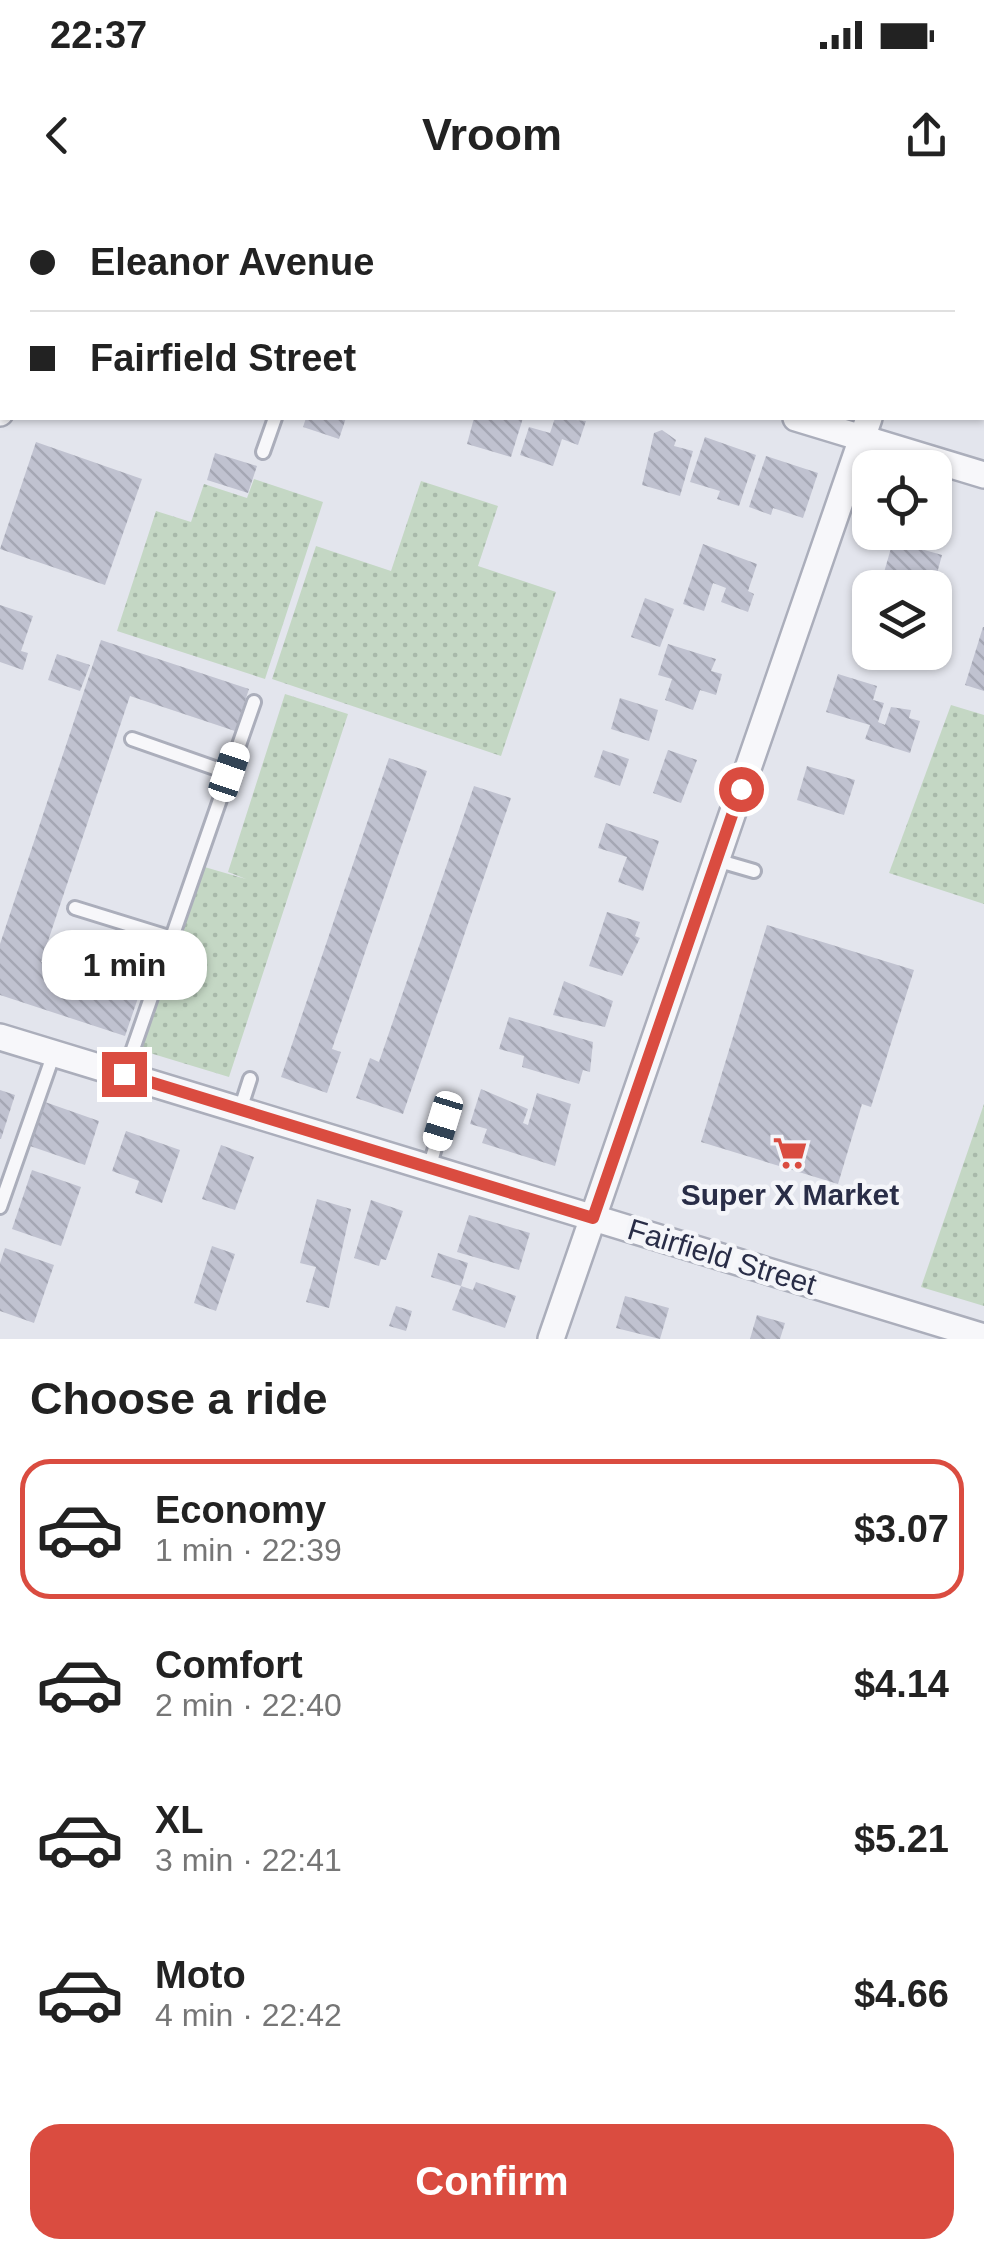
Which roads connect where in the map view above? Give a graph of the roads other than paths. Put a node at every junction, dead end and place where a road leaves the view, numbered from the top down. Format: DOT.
graph roads {
  1 [pos="274,420"];
  2 [pos="810,420"];
  3 [pos="866,428"];
  4 [pos="263,452"];
  5 [pos="984,475"];
  6 [pos="254,702"];
  7 [pos="132,739"];
  8 [pos="229,772"];
  9 [pos="716,860"];
  10 [pos="754,871"];
  11 [pos="75,908"];
  12 [pos="172,938"];
  13 [pos="0,1036"];
  14 [pos="54,1053"];
  15 [pos="124,1074"];
  16 [pos="250,1079"];
  17 [pos="240,1110"];
  18 [pos="443,1121"];
  19 [pos="429,1168"];
  20 [pos="0,1207"];
  21 [pos="593,1218"];
  22 [pos="984,1338"];
  23 [pos="551,1339"];
  1 -- 4 [label="lane"];
  2 -- 3 [label="street"];
  3 -- 5 [label="street"];
  3 -- 9 [label="street"];
  6 -- 8 [label="lane"];
  7 -- 8 [label="lane"];
  8 -- 12 [label="lane"];
  9 -- 10 [label="lane"];
  9 -- 21 [label="street"];
  11 -- 12 [label="lane"];
  12 -- 15 [label="lane"];
  13 -- 14 [label="street, Fairfield Street"];
  14 -- 15 [label="street, Fairfield Street"];
  14 -- 20 [label="lane"];
  15 -- 17 [label="street, Fairfield Street"];
  16 -- 17 [label="lane"];
  17 -- 19 [label="street, Fairfield Street"];
  18 -- 19 [label="lane"];
  19 -- 21 [label="street, Fairfield Street"];
  21 -- 22 [label="street, Fairfield Street"];
  21 -- 23 [label="street"];
}
